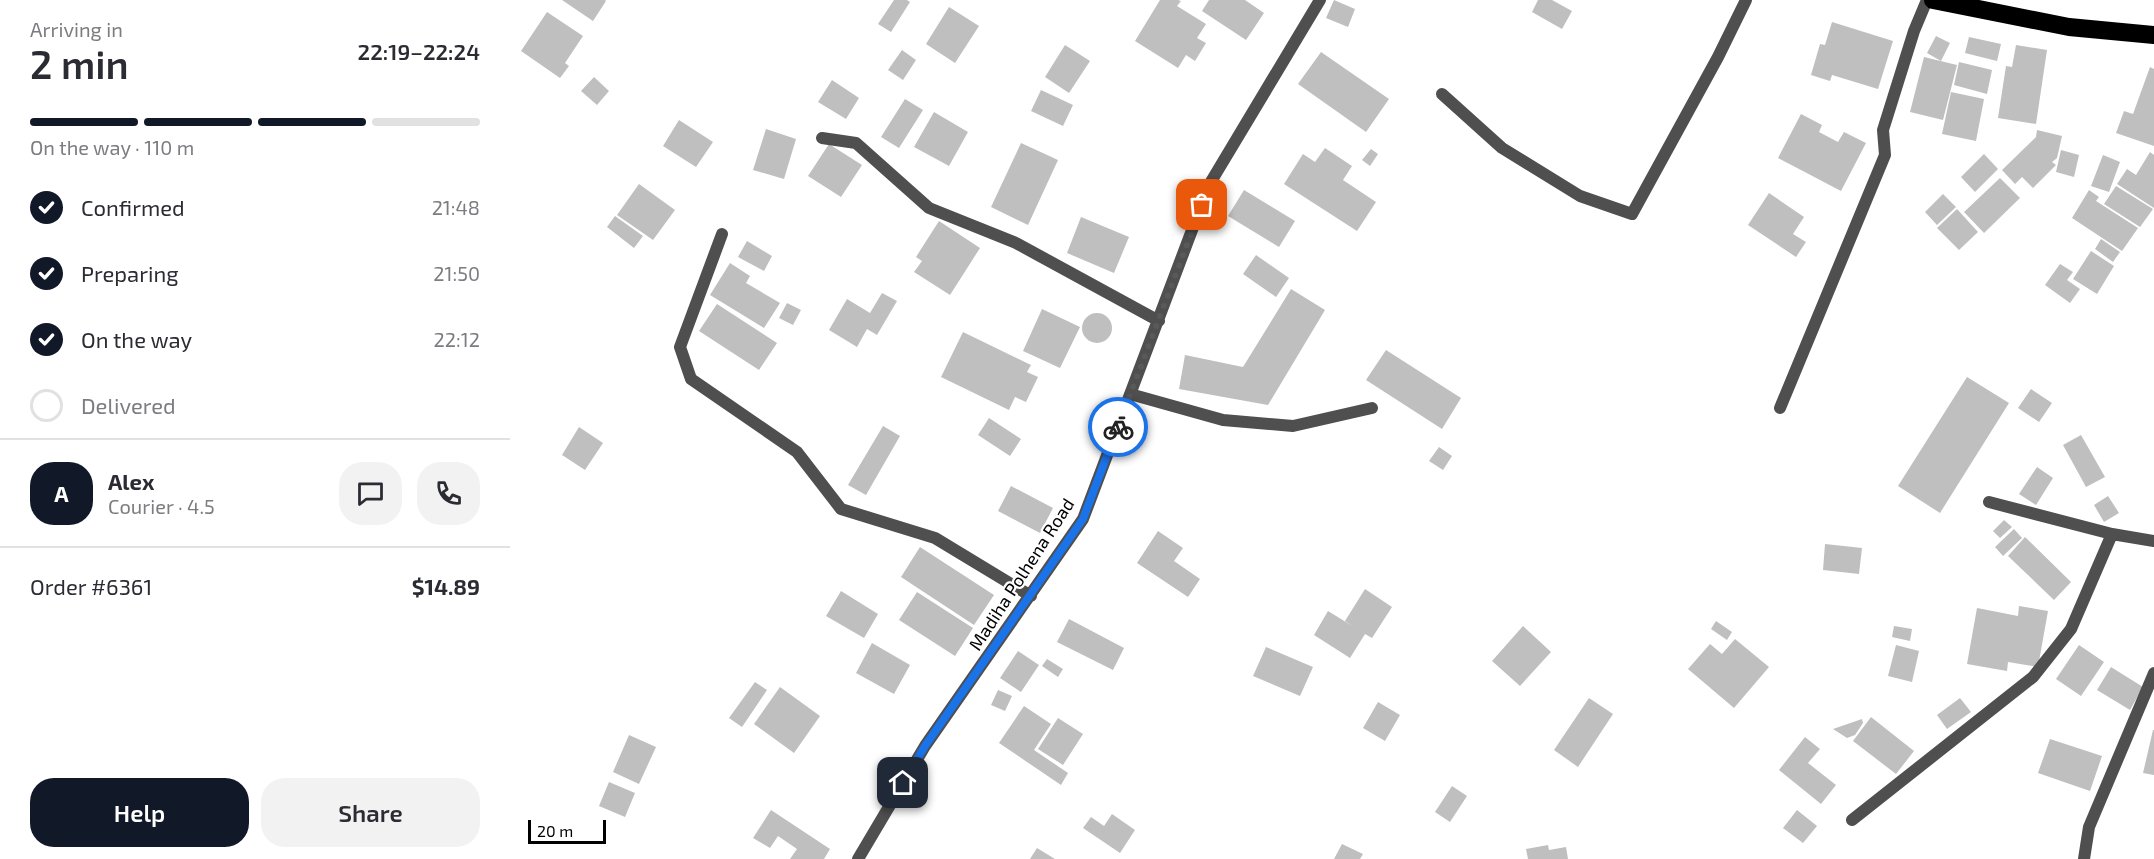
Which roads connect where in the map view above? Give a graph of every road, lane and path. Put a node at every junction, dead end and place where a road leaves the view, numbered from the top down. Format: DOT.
graph roads {
  1 [pos="1320,0"];
  2 [pos="1746,0"];
  3 [pos="1927,0"];
  4 [pos="1933,0"];
  5 [pos="2154,36"];
  6 [pos="1442,94"];
  7 [pos="822,138"];
  8 [pos="722,234"];
  9 [pos="1159,321"];
  10 [pos="1130,394"];
  11 [pos="1372,408"];
  12 [pos="1780,408"];
  13 [pos="1989,502"];
  14 [pos="2112,534"];
  15 [pos="2154,541"];
  16 [pos="1031,596"];
  17 [pos="2154,673"];
  18 [pos="1852,820"];
  19 [pos="858,859"];
  20 [pos="2084,859"];
  1 -- 9 [label="street, Madiha Polhena Road"];
  2 -- 6 [label="street"];
  3 -- 12 [label="street"];
  4 -- 5 [label="highway"];
  7 -- 9 [label="street"];
  8 -- 16 [label="street"];
  9 -- 10 [label="street, Madiha Polhena Road"];
  10 -- 11 [label="street"];
  10 -- 16 [label="street, Madiha Polhena Road"];
  13 -- 14 [label="street"];
  14 -- 15 [label="street"];
  14 -- 18 [label="street"];
  16 -- 19 [label="street, Madiha Polhena Road"];
  17 -- 20 [label="street"];
}
